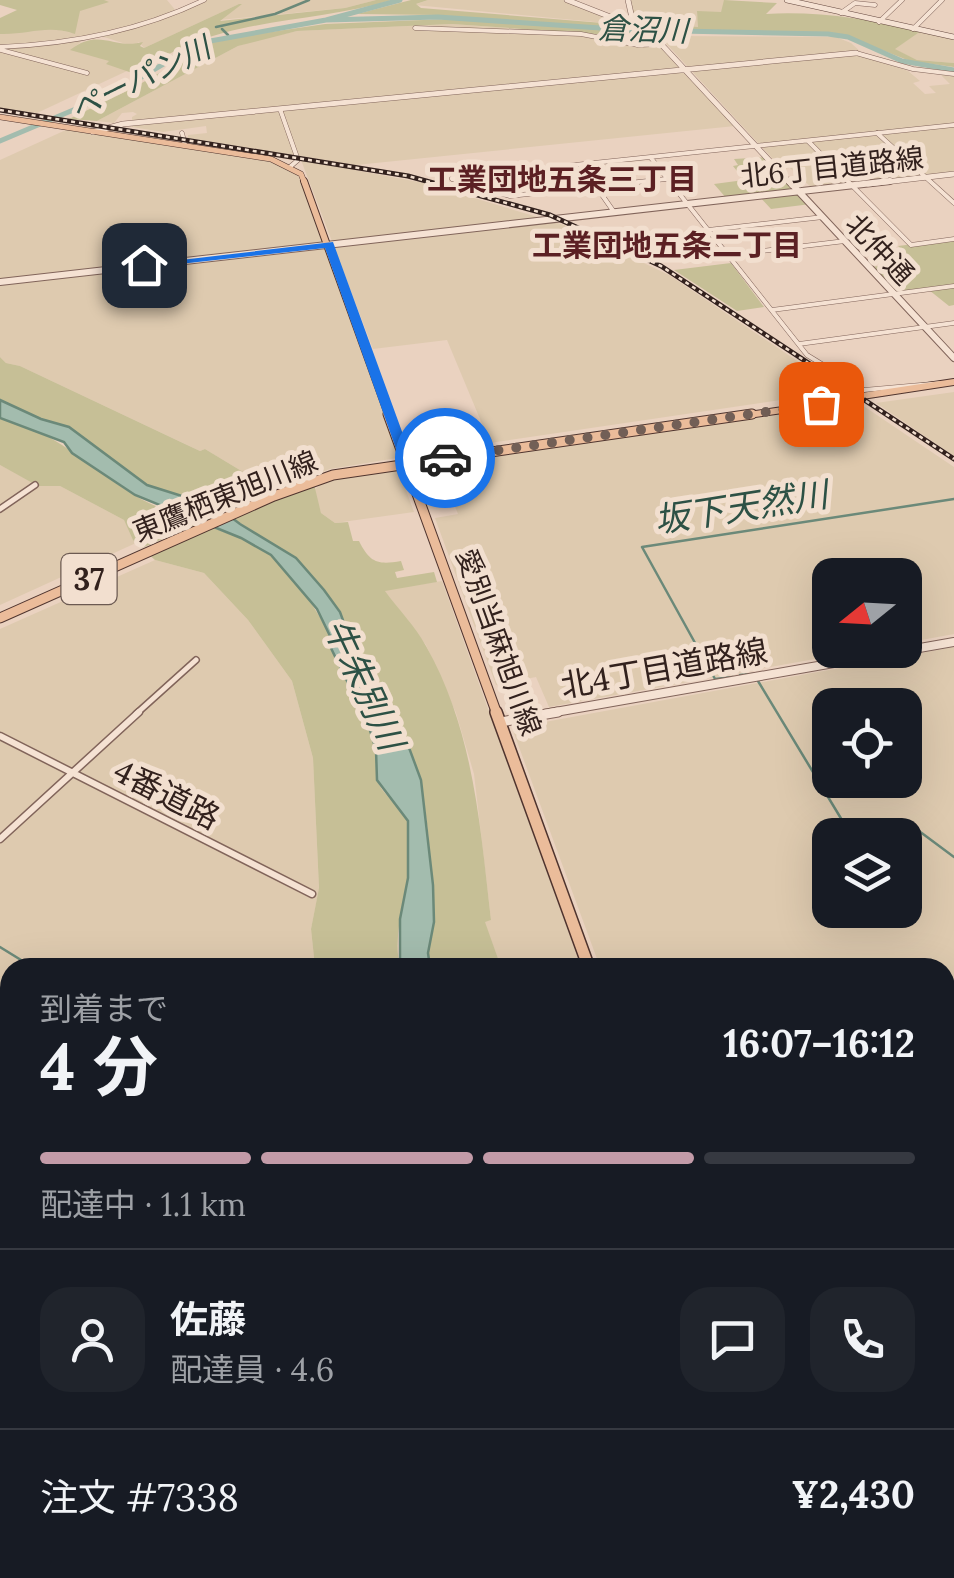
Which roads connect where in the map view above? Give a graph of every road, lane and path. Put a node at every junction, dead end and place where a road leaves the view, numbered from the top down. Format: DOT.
graph roads {
  1 [pos="204,0"];
  2 [pos="567,0"];
  3 [pos="628,0"];
  4 [pos="823,0"];
  5 [pos="902,0"];
  6 [pos="942,0"];
  7 [pos="795,1"];
  8 [pos="875,6"];
  9 [pos="816,8"];
  10 [pos="840,14"];
  11 [pos="879,22"];
  12 [pos="626,23"];
  13 [pos="415,28"];
  14 [pos="913,29"];
  15 [pos="954,38"];
  16 [pos="661,44"];
  17 [pos="0,49"];
  18 [pos="856,54"];
  19 [pos="686,70"];
  20 [pos="87,73"];
  21 [pos="954,74"];
  22 [pos="280,109"];
  23 [pos="0,117"];
  24 [pos="954,125"];
  25 [pos="93,132"];
  26 [pos="182,133"];
  27 [pos="877,133"];
  28 [pos="807,140"];
  29 [pos="184,145"];
  30 [pos="756,146"];
  31 [pos="900,154"];
  32 [pos="650,157"];
  33 [pos="829,162"];
  34 [pos="581,165"];
  35 [pos="290,166"];
  36 [pos="954,174"];
  37 [pos="925,177"];
  38 [pos="667,178"];
  39 [pos="852,185"];
  40 [pos="596,186"];
  41 [pos="798,191"];
  42 [pos="954,203"];
  43 [pos="688,204"];
  44 [pos="614,212"];
  45 [pos="823,217"];
  46 [pos="708,230"];
  47 [pos="954,240"];
  48 [pos="845,241"];
  49 [pos="329,244"];
  50 [pos="728,256"];
  51 [pos="0,282"];
  52 [pos="954,286"];
  53 [pos="894,294"];
  54 [pos="771,310"];
  55 [pos="954,323"];
  56 [pos="926,327"];
  57 [pos="799,344"];
  58 [pos="954,358"];
  59 [pos="951,384"];
  60 [pos="407,462"];
  61 [pos="35,485"];
  62 [pos="0,509"];
  63 [pos="0,616"];
  64 [pos="954,642"];
  65 [pos="196,660"];
  66 [pos="501,722"];
  67 [pos="0,736"];
  68 [pos="72,773"];
  69 [pos="0,839"];
  70 [pos="312,894"];
  71 [pos="585,958"];
  1 -- 17 [label="street"];
  2 -- 12 [label="street, 北仲通"];
  3 -- 12 [label="street"];
  4 -- 9 [label="street"];
  5 -- 11 [label="street"];
  6 -- 14 [label="street"];
  7 -- 9 [label="main road"];
  8 -- 10 [label="street"];
  9 -- 10 [label="main road"];
  10 -- 11 [label="main road"];
  11 -- 14 [label="main road"];
  12 -- 16 [label="street, 北仲通"];
  13 -- 16 [label="street"];
  14 -- 15 [label="main road"];
  16 -- 19 [label="street, 北仲通"];
  17 -- 20 [label="street"];
  18 -- 19 [label="street"];
  18 -- 21 [label="street"];
  19 -- 22 [label="street"];
  19 -- 30 [label="street, 北仲通"];
  22 -- 25 [label="street"];
  22 -- 35 [label="street"];
  23 -- 25 [label="main road"];
  24 -- 27 [label="street"];
  25 -- 29 [label="main road"];
  26 -- 29 [label="street"];
  27 -- 28 [label="street"];
  27 -- 31 [label="street"];
  28 -- 30 [label="street"];
  28 -- 33 [label="street"];
  29 -- 35 [label="main road"];
  30 -- 32 [label="street"];
  30 -- 41 [label="street, 北仲通"];
  31 -- 33 [label="street"];
  31 -- 37 [label="street"];
  32 -- 34 [label="street"];
  32 -- 38 [label="street"];
  33 -- 39 [label="street"];
  34 -- 40 [label="street"];
  34 -- 40 [label="street"];
  35 -- 49 [label="main road, 愛別当麻旭川線"];
  36 -- 37 [label="street, 北6丁目道路線"];
  37 -- 39 [label="street, 北6丁目道路線"];
  37 -- 42 [label="street"];
  38 -- 40 [label="street"];
  38 -- 43 [label="street"];
  39 -- 41 [label="street, 北6丁目道路線"];
  39 -- 47 [label="street"];
  40 -- 44 [label="street"];
  41 -- 43 [label="street, 北6丁目道路線"];
  41 -- 45 [label="street, 北仲通"];
  43 -- 44 [label="street, 北6丁目道路線"];
  43 -- 46 [label="street"];
  44 -- 49 [label="street, 北6丁目道路線"];
  45 -- 46 [label="street"];
  45 -- 48 [label="street, 北仲通"];
  46 -- 50 [label="street"];
  48 -- 50 [label="street"];
  48 -- 53 [label="street, 北仲通"];
  49 -- 51 [label="street, 北6丁目道路線"];
  49 -- 60 [label="main road, 愛別当麻旭川線"];
  50 -- 54 [label="street"];
  52 -- 53 [label="street"];
  53 -- 54 [label="street"];
  53 -- 56 [label="street, 北仲通"];
  54 -- 57 [label="street"];
  55 -- 56 [label="street"];
  56 -- 57 [label="street"];
  56 -- 58 [label="street, 北仲通"];
  57 -- 59 [label="street"];
  59 -- 60 [label="main road, 東鷹栖東旭川線 / 37"];
  60 -- 63 [label="main road, 東鷹栖東旭川線 / 37"];
  60 -- 66 [label="main road, 愛別当麻旭川線"];
  61 -- 62 [label="street"];
  64 -- 66 [label="street, 北4丁目道路線"];
  65 -- 68 [label="street"];
  66 -- 71 [label="main road, 愛別当麻旭川線"];
  67 -- 68 [label="street, 4番道路"];
  68 -- 69 [label="street"];
  68 -- 70 [label="street, 4番道路"];
}
